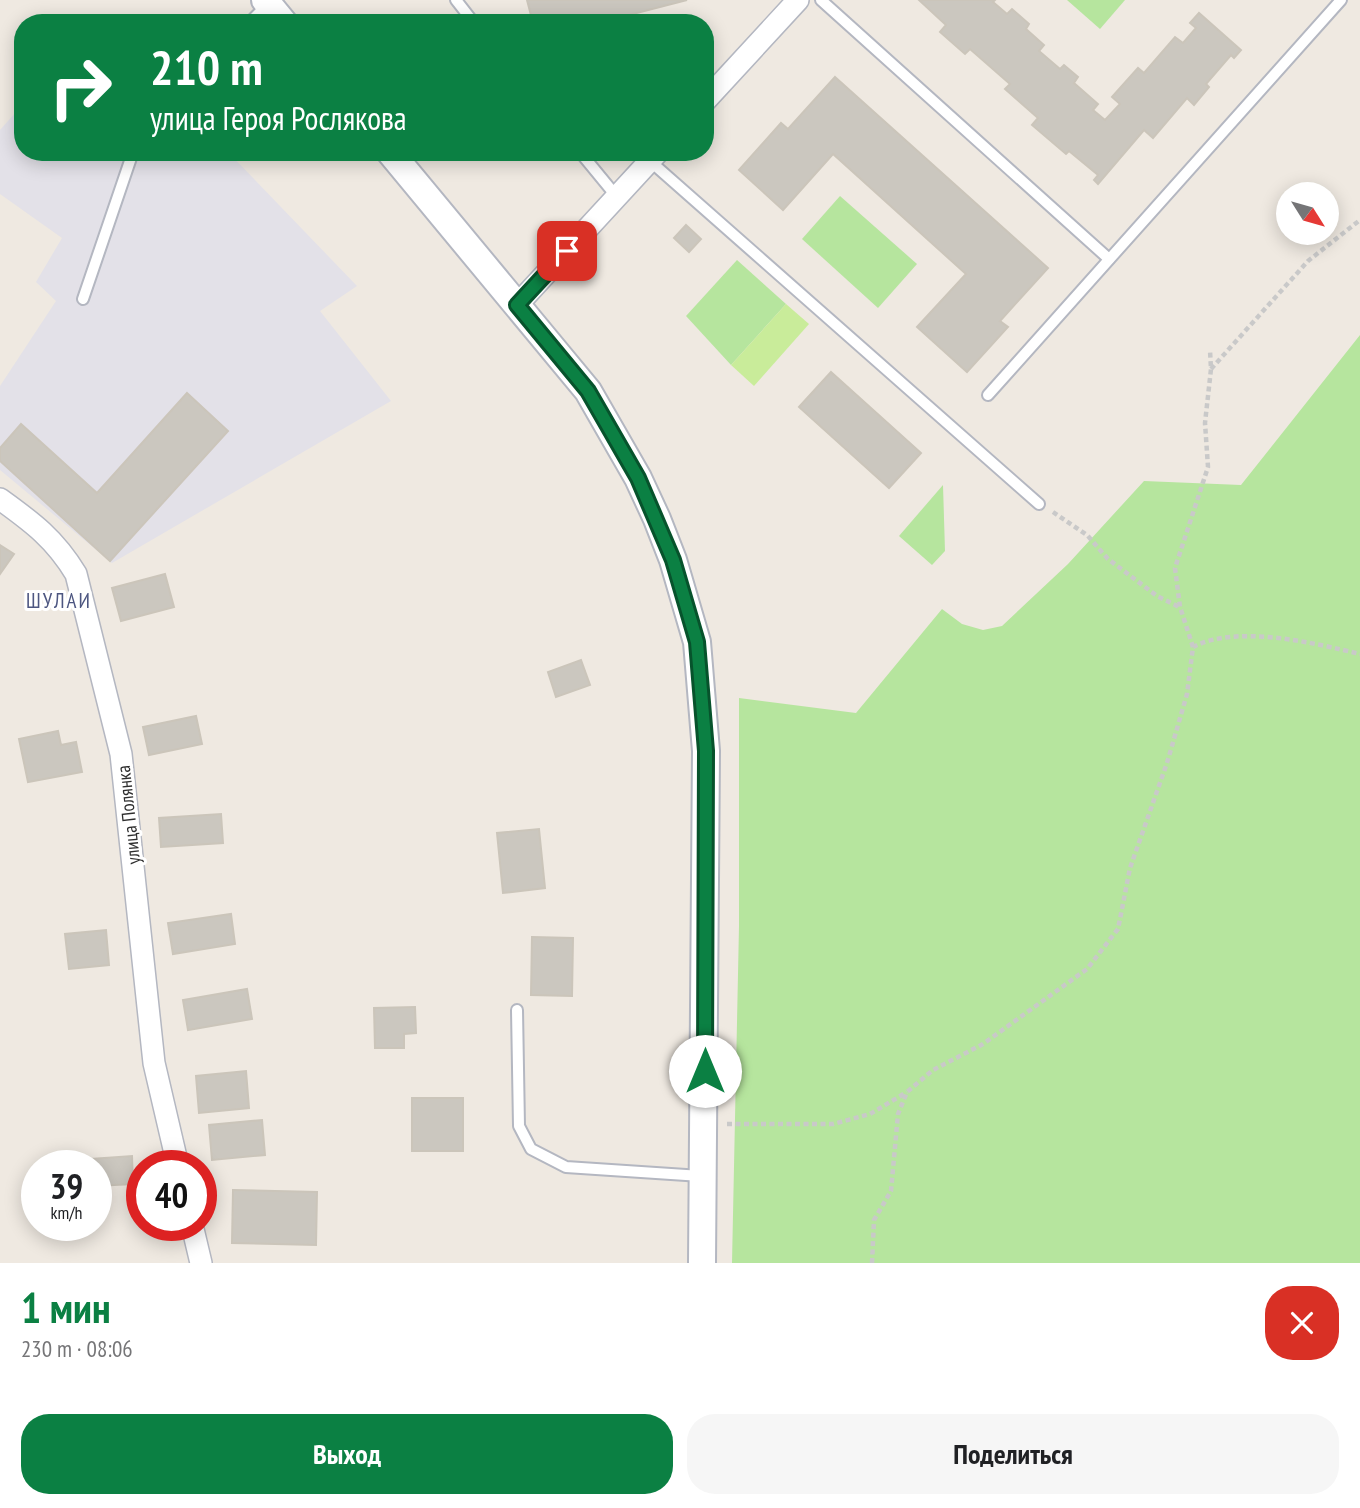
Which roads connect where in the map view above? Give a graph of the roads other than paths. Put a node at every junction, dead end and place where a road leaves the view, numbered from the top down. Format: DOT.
graph roads {
  1 [pos="798,0"];
  2 [pos="821,0"];
  3 [pos="1340,0"];
  4 [pos="714,91"];
  5 [pos="130,161"];
  6 [pos="397,161"];
  7 [pos="587,161"];
  8 [pos="650,161"];
  9 [pos="658,161"];
  10 [pos="617,197"];
  11 [pos="1109,259"];
  12 [pos="83,299"];
  13 [pos="517,305"];
  14 [pos="988,395"];
  15 [pos="0,499"];
  16 [pos="1039,504"];
  17 [pos="517,1010"];
  18 [pos="174,1150"];
  19 [pos="704,1176"];
  20 [pos="196,1241"];
  21 [pos="201,1263"];
  22 [pos="702,1263"];
  1 -- 4 [label="street"];
  2 -- 11 [label="lane"];
  3 -- 11 [label="lane"];
  5 -- 12 [label="lane"];
  6 -- 13 [label="street"];
  7 -- 10 [label="lane"];
  8 -- 10 [label="street"];
  9 -- 16 [label="lane"];
  10 -- 13 [label="street"];
  11 -- 14 [label="lane"];
  13 -- 19 [label="street"];
  15 -- 18 [label="street, улица Полянка"];
  17 -- 19 [label="lane"];
  19 -- 22 [label="street"];
  20 -- 21 [label="street"];
}
